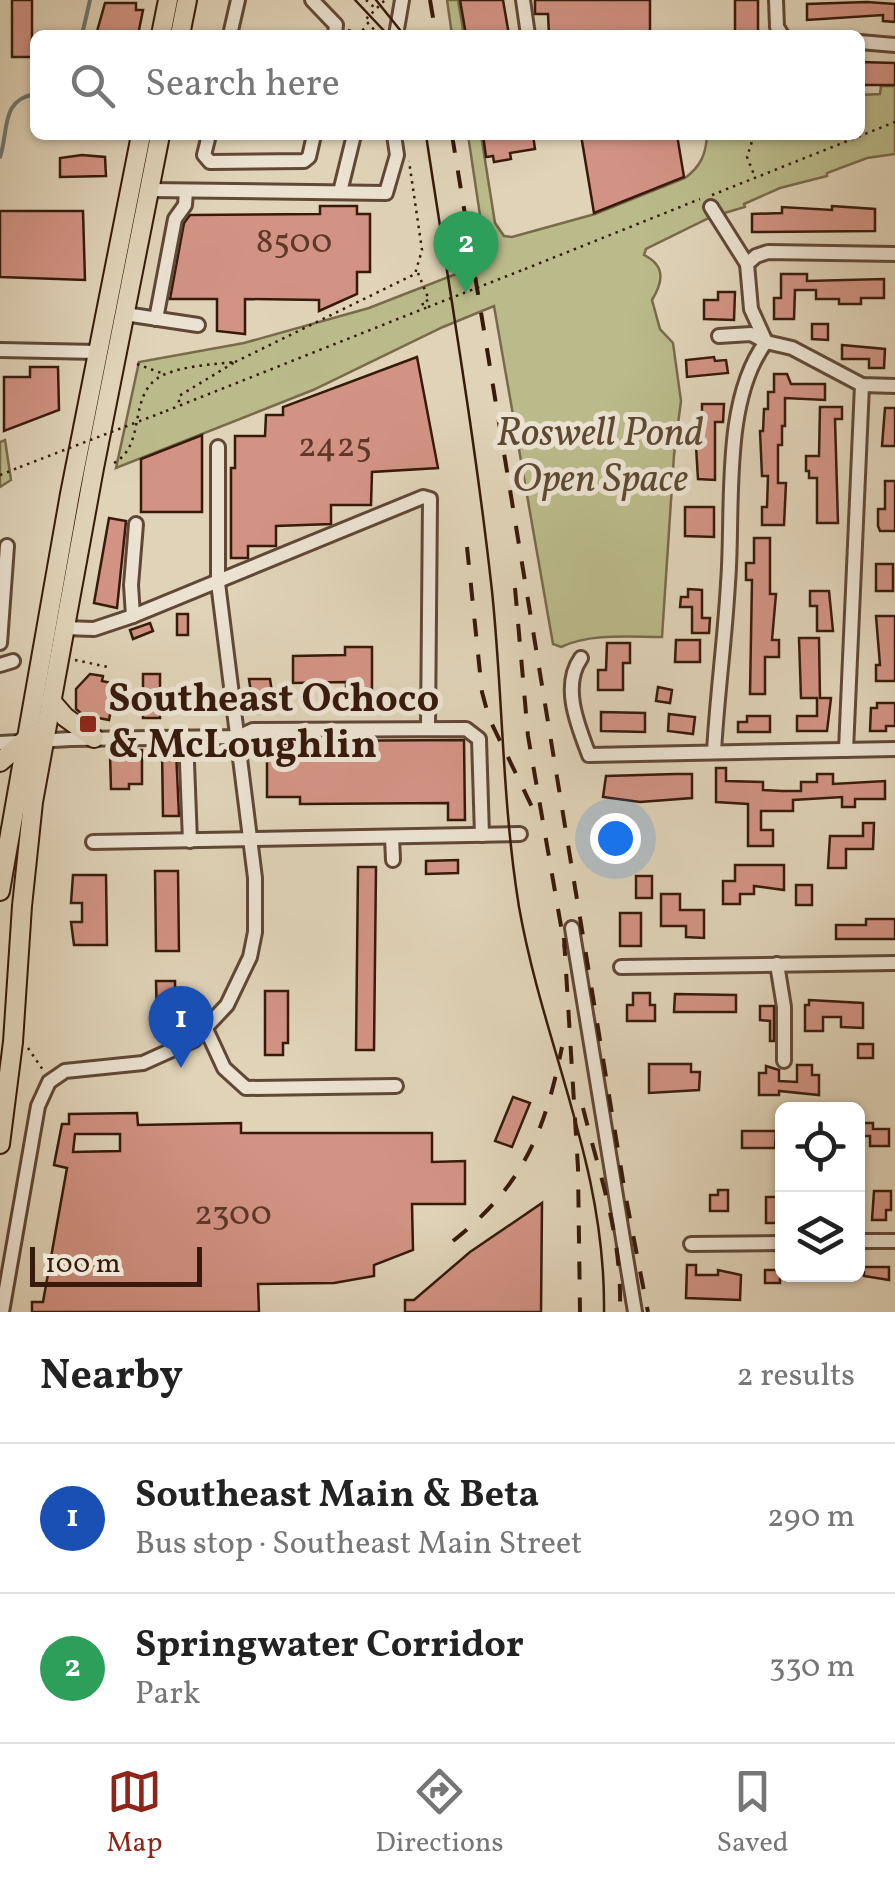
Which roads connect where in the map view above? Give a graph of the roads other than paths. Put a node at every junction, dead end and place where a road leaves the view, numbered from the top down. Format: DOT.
graph roads {
  1 [pos="168,0"];
  2 [pos="187,0"];
  3 [pos="238,0"];
  4 [pos="312,0"];
  5 [pos="402,0"];
  6 [pos="523,0"];
  7 [pos="776,0"];
  8 [pos="162,30"];
  9 [pos="181,30"];
  10 [pos="231,30"];
  11 [pos="334,30"];
  12 [pos="397,30"];
  13 [pos="527,30"];
  14 [pos="779,30"];
  15 [pos="865,42"];
  16 [pos="895,44"];
  17 [pos="140,140"];
  18 [pos="159,140"];
  19 [pos="207,140"];
  20 [pos="313,140"];
  21 [pos="353,140"];
  22 [pos="395,140"];
  23 [pos="150,190"];
  24 [pos="186,191"];
  25 [pos="340,192"];
  26 [pos="711,207"];
  27 [pos="895,254"];
  28 [pos="747,264"];
  29 [pos="125,314"];
  30 [pos="156,319"];
  31 [pos="198,325"];
  32 [pos="719,336"];
  33 [pos="766,342"];
  34 [pos="0,350"];
  35 [pos="98,352"];
  36 [pos="862,384"];
  37 [pos="895,386"];
  38 [pos="218,447"];
  39 [pos="136,524"];
  40 [pos="7,546"];
  41 [pos="218,583"];
  42 [pos="132,616"];
  43 [pos="64,628"];
  44 [pos="0,643"];
  45 [pos="581,658"];
  46 [pos="51,701"];
  47 [pos="428,729"];
  48 [pos="238,737"];
  49 [pos="94,738"];
  50 [pos="186,738"];
  51 [pos="44,740"];
  52 [pos="24,741"];
  53 [pos="0,743"];
  54 [pos="895,749"];
  55 [pos="846,750"];
  56 [pos="714,752"];
  57 [pos="0,762"];
  58 [pos="520,834"];
  59 [pos="482,835"];
  60 [pos="252,838"];
  61 [pos="392,838"];
  62 [pos="190,840"];
  63 [pos="94,842"];
  64 [pos="392,860"];
  65 [pos="0,891"];
  66 [pos="572,928"];
  67 [pos="895,963"];
  68 [pos="776,964"];
  69 [pos="622,967"];
  70 [pos="206,1029"];
  71 [pos="784,1061"];
  72 [pos="396,1086"];
  73 [pos="0,1144"];
  74 [pos="895,1241"];
  75 [pos="775,1242"];
  76 [pos="865,1242"];
  77 [pos="691,1244"];
  78 [pos="2,1312"];
  79 [pos="635,1312"];
  1 -- 8 [label="highway"];
  2 -- 9 [label="highway"];
  3 -- 10 [label="street"];
  4 -- 11 [label="street"];
  5 -- 12 [label="street"];
  6 -- 13 [label="street"];
  7 -- 14 [label="street"];
  15 -- 16 [label="street"];
  17 -- 35 [label="highway"];
  18 -- 23 [label="highway"];
  19 -- 20 [label="street"];
  21 -- 25 [label="street"];
  22 -- 25 [label="street"];
  23 -- 24 [label="street"];
  23 -- 29 [label="highway"];
  24 -- 25 [label="street"];
  24 -- 30 [label="street"];
  26 -- 28 [label="street"];
  27 -- 28 [label="street"];
  28 -- 33 [label="street"];
  29 -- 30 [label="street"];
  29 -- 43 [label="highway"];
  30 -- 31 [label="street"];
  32 -- 33 [label="street"];
  33 -- 36 [label="street"];
  33 -- 56 [label="street"];
  34 -- 35 [label="street"];
  35 -- 52 [label="highway"];
  36 -- 37 [label="street"];
  36 -- 55 [label="street"];
  38 -- 41 [label="street"];
  39 -- 42 [label="street"];
  40 -- 44 [label="street"];
  41 -- 42 [label="street"];
  41 -- 47 [label="street"];
  41 -- 48 [label="street"];
  42 -- 43 [label="street"];
  43 -- 46 [label="highway"];
  45 -- 56 [label="street"];
  46 -- 49 [label="highway"];
  46 -- 51 [label="highway"];
  47 -- 48 [label="street"];
  47 -- 59 [label="street"];
  48 -- 50 [label="street"];
  48 -- 60 [label="street"];
  49 -- 50 [label="street"];
  49 -- 51 [label="street"];
  50 -- 62 [label="street"];
  51 -- 52 [label="street"];
  51 -- 73 [label="highway"];
  52 -- 53 [label="street"];
  52 -- 57 [label="highway"];
  52 -- 65 [label="highway"];
  54 -- 55 [label="street"];
  55 -- 56 [label="street"];
  58 -- 59 [label="street"];
  59 -- 61 [label="street"];
  60 -- 61 [label="street"];
  60 -- 62 [label="street"];
  60 -- 70 [label="street"];
  61 -- 64 [label="street"];
  62 -- 63 [label="street"];
  66 -- 79 [label="street"];
  67 -- 68 [label="street"];
  68 -- 69 [label="street"];
  68 -- 71 [label="street"];
  70 -- 72 [label="street"];
  70 -- 78 [label="street"];
  74 -- 76 [label="street"];
  75 -- 77 [label="street"];
}
